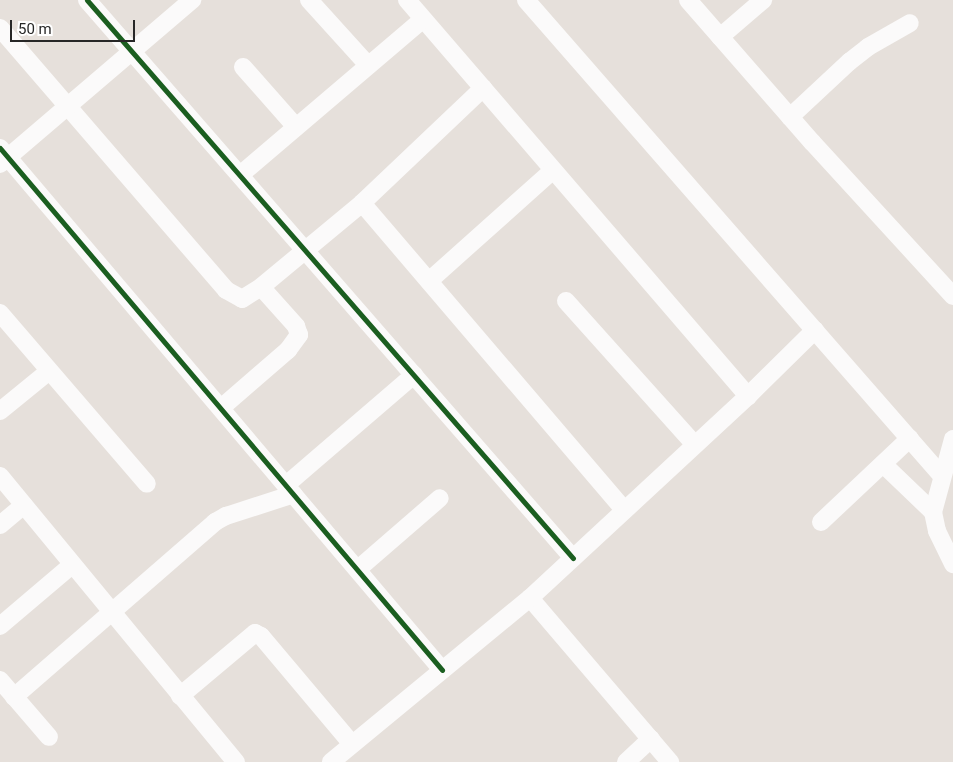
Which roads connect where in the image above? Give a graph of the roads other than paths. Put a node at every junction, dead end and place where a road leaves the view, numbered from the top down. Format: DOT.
graph roads {
  1 [pos="87,0"];
  2 [pos="309,0"];
  3 [pos="407,0"];
  4 [pos="526,0"];
  5 [pos="688,0"];
  6 [pos="762,0"];
  7 [pos="188,1"];
  8 [pos="424,19"];
  9 [pos="910,23"];
  10 [pos="0,28"];
  11 [pos="720,37"];
  12 [pos="131,50"];
  13 [pos="368,66"];
  14 [pos="243,67"];
  15 [pos="483,88"];
  16 [pos="69,107"];
  17 [pos="790,117"];
  18 [pos="296,127"];
  19 [pos="3,157"];
  20 [pos="553,170"];
  21 [pos="240,175"];
  22 [pos="362,203"];
  23 [pos="306,250"];
  24 [pos="429,281"];
  25 [pos="261,287"];
  26 [pos="953,296"];
  27 [pos="566,301"];
  28 [pos="0,313"];
  29 [pos="815,330"];
  30 [pos="49,371"];
  31 [pos="414,375"];
  32 [pos="748,396"];
  33 [pos="221,408"];
  34 [pos="0,411"];
  35 [pos="910,438"];
  36 [pos="953,439"];
  37 [pos="695,445"];
  38 [pos="883,464"];
  39 [pos="0,476"];
  40 [pos="945,480"];
  41 [pos="147,484"];
  42 [pos="290,489"];
  43 [pos="440,498"];
  44 [pos="24,505"];
  45 [pos="624,510"];
  46 [pos="933,512"];
  47 [pos="820,522"];
  48 [pos="0,525"];
  49 [pos="573,558"];
  50 [pos="953,564"];
  51 [pos="72,565"];
  52 [pos="358,569"];
  53 [pos="530,598"];
  54 [pos="111,613"];
  55 [pos="0,626"];
  56 [pos="442,670"];
  57 [pos="0,680"];
  58 [pos="180,696"];
  59 [pos="14,697"];
  60 [pos="49,737"];
  61 [pos="651,740"];
  62 [pos="352,744"];
  63 [pos="236,762"];
  64 [pos="331,762"];
  65 [pos="626,762"];
  66 [pos="670,762"];
  1 -- 12 [label="street"];
  2 -- 13 [label="street"];
  3 -- 8 [label="street"];
  4 -- 29 [label="street"];
  5 -- 11 [label="street"];
  6 -- 11 [label="street"];
  7 -- 12 [label="street"];
  8 -- 13 [label="street"];
  8 -- 15 [label="street"];
  9 -- 17 [label="street"];
  10 -- 16 [label="street"];
  11 -- 17 [label="street"];
  12 -- 16 [label="street"];
  12 -- 21 [label="street"];
  13 -- 18 [label="street"];
  14 -- 18 [label="street"];
  15 -- 20 [label="street"];
  15 -- 22 [label="street"];
  16 -- 19 [label="street"];
  16 -- 25 [label="street"];
  17 -- 26 [label="street"];
  18 -- 21 [label="street"];
  19 -- 33 [label="street"];
  20 -- 24 [label="street"];
  20 -- 32 [label="street"];
  21 -- 23 [label="street"];
  22 -- 23 [label="street"];
  22 -- 24 [label="street"];
  23 -- 25 [label="street"];
  23 -- 31 [label="street"];
  24 -- 45 [label="street"];
  25 -- 33 [label="street"];
  27 -- 37 [label="street"];
  28 -- 30 [label="street"];
  29 -- 32 [label="street"];
  29 -- 35 [label="street"];
  30 -- 34 [label="street"];
  30 -- 41 [label="street"];
  31 -- 42 [label="street"];
  31 -- 49 [label="street"];
  32 -- 37 [label="street"];
  33 -- 42 [label="street"];
  35 -- 38 [label="street"];
  35 -- 40 [label="street"];
  36 -- 40 [label="street"];
  37 -- 45 [label="street"];
  38 -- 46 [label="street"];
  38 -- 47 [label="street"];
  39 -- 44 [label="street"];
  40 -- 46 [label="street"];
  42 -- 52 [label="street"];
  42 -- 54 [label="street"];
  43 -- 52 [label="street"];
  44 -- 48 [label="street"];
  44 -- 51 [label="street"];
  45 -- 49 [label="street"];
  46 -- 50 [label="street"];
  49 -- 53 [label="street"];
  51 -- 54 [label="street"];
  51 -- 55 [label="street"];
  52 -- 56 [label="street"];
  53 -- 56 [label="street"];
  53 -- 61 [label="street"];
  54 -- 58 [label="street"];
  54 -- 59 [label="street"];
  56 -- 62 [label="street"];
  57 -- 59 [label="street"];
  58 -- 62 [label="street"];
  58 -- 63 [label="street"];
  59 -- 60 [label="street"];
  61 -- 65 [label="street"];
  61 -- 66 [label="street"];
  62 -- 64 [label="street"];
}
